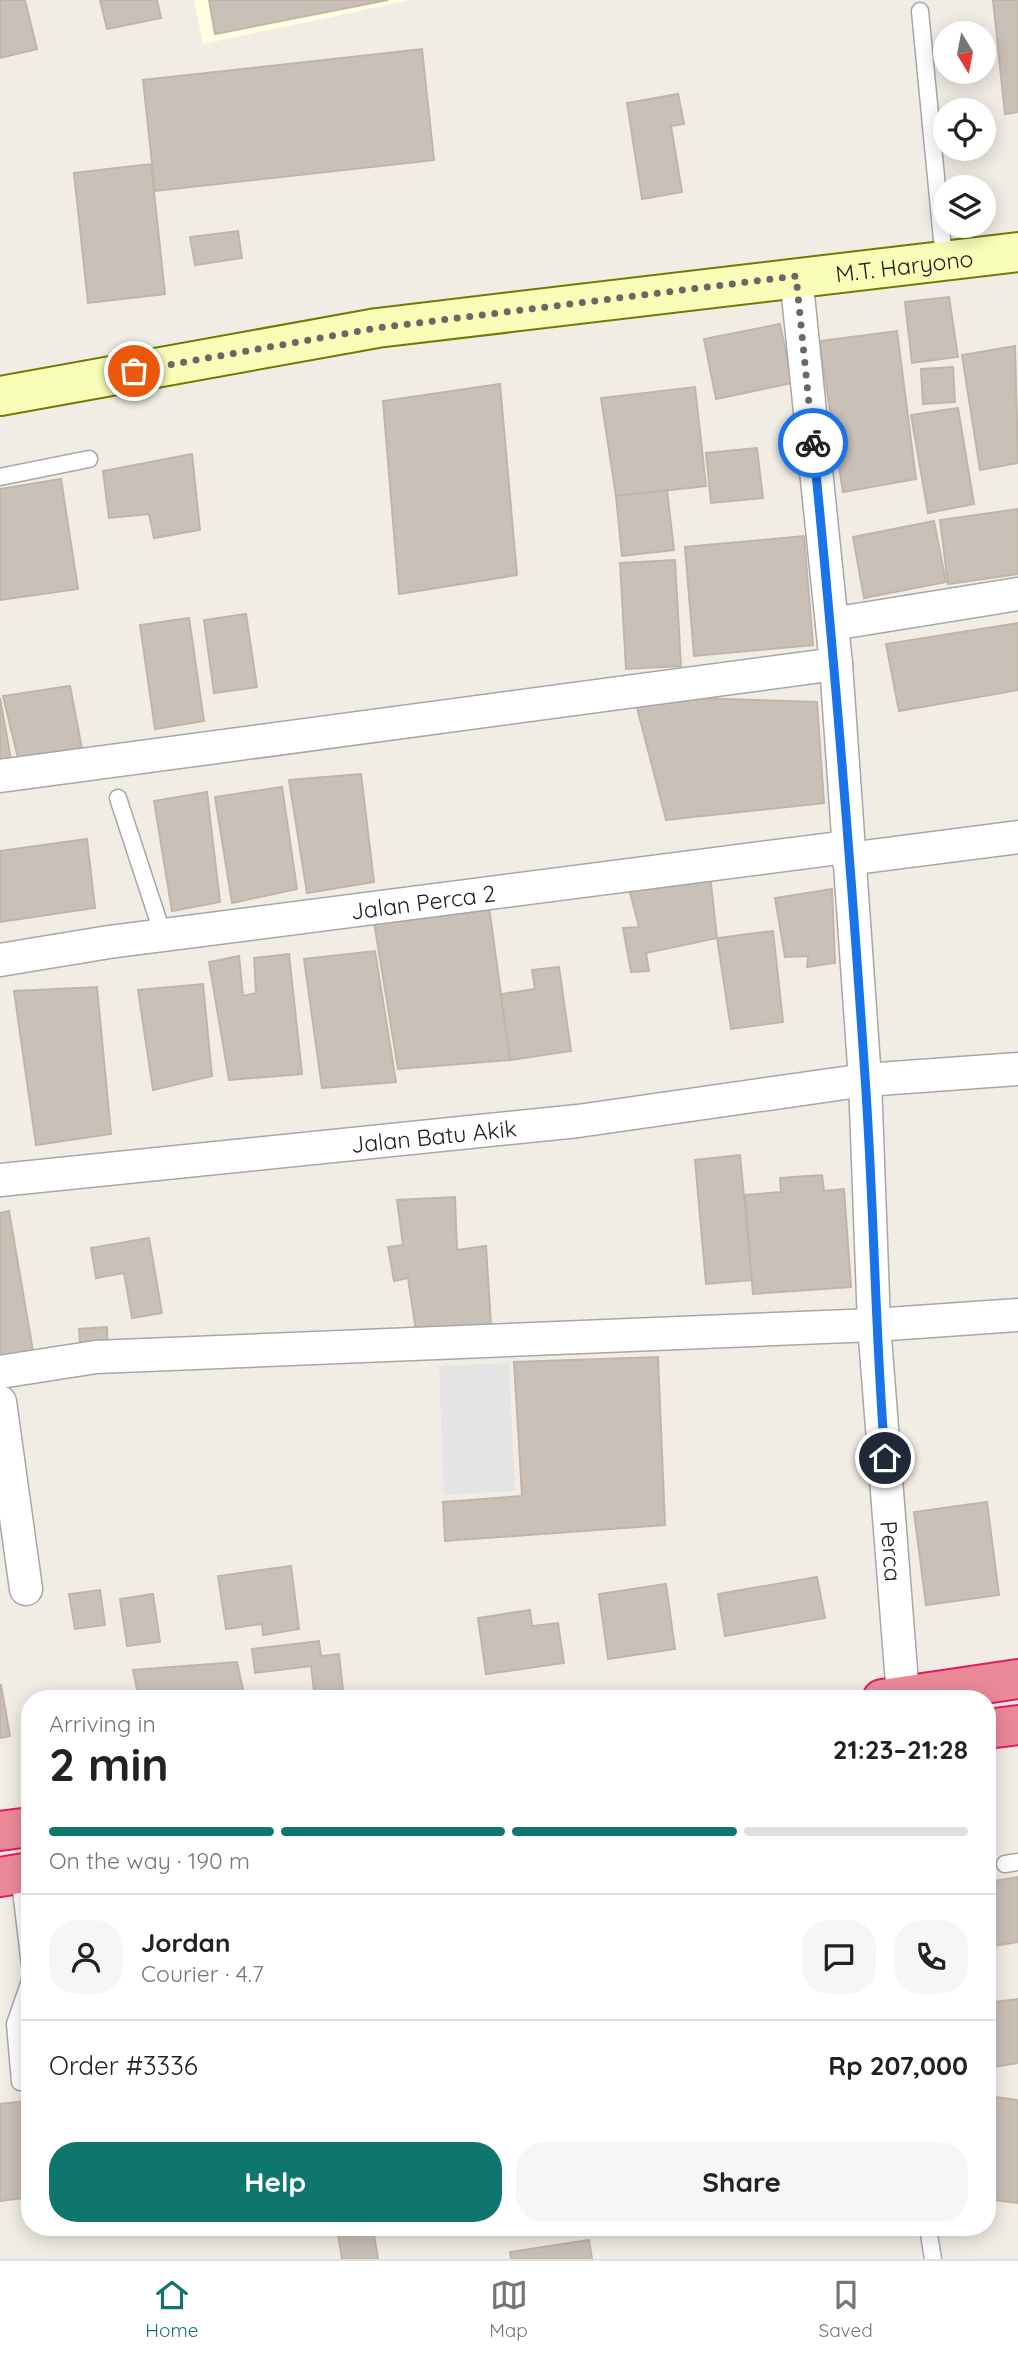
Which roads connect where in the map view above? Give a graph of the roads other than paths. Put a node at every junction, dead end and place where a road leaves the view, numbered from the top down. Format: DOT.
graph roads {
  1 [pos="920,11"];
  2 [pos="1018,252"];
  3 [pos="944,260"];
  4 [pos="796,276"];
  5 [pos="0,396"];
  6 [pos="89,459"];
  7 [pos="0,477"];
  8 [pos="1018,594"];
  9 [pos="832,624"];
  10 [pos="836,664"];
  11 [pos="0,776"];
  12 [pos="118,798"];
  13 [pos="1018,837"];
  14 [pos="847,853"];
  15 [pos="163,935"];
  16 [pos="0,960"];
  17 [pos="1018,1069"];
  18 [pos="865,1080"];
  19 [pos="0,1180"];
  20 [pos="1018,1315"];
  21 [pos="874,1325"];
  22 [pos="0,1372"];
  23 [pos="0,1402"];
  24 [pos="26,1589"];
  25 [pos="1018,1679"];
  26 [pos="893,1690"];
  27 [pos="946,1690"];
  28 [pos="1018,1725"];
  29 [pos="996,1729"];
  30 [pos="21,1828"];
  31 [pos="0,1831"];
  32 [pos="16,1874"];
  33 [pos="21,1906"];
  34 [pos="21,2007"];
  35 [pos="20,2082"];
  36 [pos="929,2236"];
  37 [pos="933,2259"];
  1 -- 3 [label="lane"];
  2 -- 3 [label="street, M.T. Haryono"];
  3 -- 4 [label="street, M.T. Haryono"];
  4 -- 5 [label="street, M.T. Haryono"];
  4 -- 9 [label="street, Perca"];
  6 -- 7 [label="lane"];
  8 -- 9 [label="street"];
  9 -- 10 [label="street, Perca"];
  10 -- 11 [label="street"];
  10 -- 14 [label="street, Perca"];
  12 -- 15 [label="lane"];
  13 -- 14 [label="street, Jalan Perca 2"];
  14 -- 15 [label="street, Jalan Perca 2"];
  14 -- 18 [label="street, Perca"];
  15 -- 16 [label="street, Jalan Perca 2"];
  17 -- 18 [label="street, Jalan Batu Akik"];
  18 -- 19 [label="street, Jalan Batu Akik"];
  18 -- 21 [label="street, Perca"];
  20 -- 21 [label="street"];
  21 -- 22 [label="street"];
  21 -- 26 [label="street, Perca"];
  23 -- 24 [label="street"];
  25 -- 27 [label="highway"];
  28 -- 29 [label="highway"];
  30 -- 31 [label="highway"];
  32 -- 33 [label="lane"];
  34 -- 35 [label="lane"];
  36 -- 37 [label="lane"];
}
